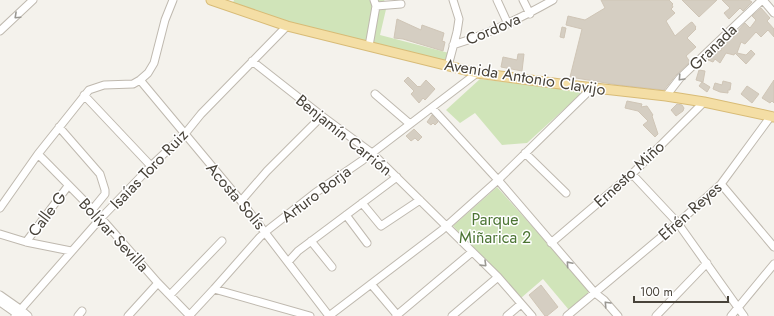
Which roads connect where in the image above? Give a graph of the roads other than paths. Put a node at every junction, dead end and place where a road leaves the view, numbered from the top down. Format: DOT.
graph roads {
  1 [pos="33,0"];
  2 [pos="173,0"];
  3 [pos="211,0"];
  4 [pos="453,0"];
  5 [pos="497,0"];
  6 [pos="523,0"];
  7 [pos="553,0"];
  8 [pos="762,0"];
  9 [pos="375,3"];
  10 [pos="401,4"];
  11 [pos="774,13"];
  12 [pos="530,14"];
  13 [pos="508,24"];
  14 [pos="287,26"];
  15 [pos="0,31"];
  16 [pos="453,45"];
  17 [pos="369,46"];
  18 [pos="252,61"];
  19 [pos="448,66"];
  20 [pos="477,73"];
  21 [pos="140,80"];
  22 [pos="592,88"];
  23 [pos="375,94"];
  24 [pos="84,95"];
  25 [pos="666,96"];
  26 [pos="704,102"];
  27 [pos="432,108"];
  28 [pos="322,116"];
  29 [pos="772,116"];
  30 [pos="410,124"];
  31 [pos="59,127"];
  32 [pos="184,135"];
  33 [pos="372,153"];
  34 [pos="525,153"];
  35 [pos="38,154"];
  36 [pos="151,166"];
  37 [pos="632,174"];
  38 [pos="397,177"];
  39 [pos="498,180"];
  40 [pos="721,184"];
  41 [pos="68,186"];
  42 [pos="566,193"];
  43 [pos="241,200"];
  44 [pos="420,200"];
  45 [pos="362,203"];
  46 [pos="0,208"];
  47 [pos="92,210"];
  48 [pos="346,215"];
  49 [pos="101,218"];
  50 [pos="678,224"];
  51 [pos="446,227"];
  52 [pos="266,232"];
  53 [pos="0,234"];
  54 [pos="222,241"];
  55 [pos="312,241"];
  56 [pos="26,242"];
  57 [pos="367,243"];
  58 [pos="551,243"];
  59 [pos="774,246"];
  60 [pos="71,251"];
  61 [pos="472,252"];
  62 [pos="288,262"];
  63 [pos="707,263"];
  64 [pos="774,264"];
  65 [pos="332,267"];
  66 [pos="498,277"];
  67 [pos="158,283"];
  68 [pos="370,284"];
  69 [pos="214,289"];
  70 [pos="595,293"];
  71 [pos="170,294"];
  72 [pos="0,295"];
  73 [pos="0,302"];
  74 [pos="520,304"];
  75 [pos="738,309"];
  76 [pos="18,313"];
  77 [pos="28,316"];
  78 [pos="128,316"];
  79 [pos="190,316"];
  80 [pos="310,316"];
  81 [pos="329,316"];
  82 [pos="397,316"];
  83 [pos="452,316"];
  84 [pos="507,316"];
  85 [pos="532,316"];
  86 [pos="567,316"];
  87 [pos="618,316"];
  88 [pos="656,316"];
  89 [pos="731,316"];
  90 [pos="744,316"];
  1 -- 15 [label="street, one-way"];
  2 -- 21 [label="street"];
  3 -- 14 [label="main road, Avenida Antonio Clavijo"];
  4 -- 16 [label="street"];
  5 -- 13 [label="street"];
  6 -- 12 [label="street"];
  7 -- 12 [label="street, Cordova"];
  8 -- 11 [label="street"];
  8 -- 25 [label="street, Granada, one-way"];
  9 -- 10 [label="street"];
  9 -- 17 [label="street"];
  12 -- 13 [label="street, Cordova"];
  13 -- 16 [label="street, Cordova"];
  14 -- 17 [label="main road, Avenida Antonio Clavijo"];
  14 -- 18 [label="street, Isaías Toro Ruiz"];
  16 -- 19 [label="street"];
  17 -- 19 [label="main road, Avenida Antonio Clavijo"];
  18 -- 28 [label="street, Benjamín Carrión"];
  18 -- 32 [label="street, Isaías Toro Ruiz"];
  19 -- 20 [label="main road, Avenida Antonio Clavijo"];
  20 -- 22 [label="main road, Avenida Antonio Clavijo"];
  20 -- 27 [label="street, Arturo Borja"];
  21 -- 24 [label="street"];
  21 -- 32 [label="street, Acosta Solís"];
  22 -- 25 [label="main road, Avenida Antonio Clavijo"];
  22 -- 34 [label="street"];
  23 -- 30 [label="street"];
  24 -- 31 [label="street"];
  24 -- 36 [label="street"];
  25 -- 26 [label="main road, Avenida Antonio Clavijo"];
  26 -- 29 [label="main road, Avenida Antonio Clavijo"];
  26 -- 37 [label="street, Ernesto Miño"];
  27 -- 30 [label="street, Arturo Borja"];
  27 -- 39 [label="street"];
  28 -- 33 [label="street, Benjamín Carrión"];
  28 -- 43 [label="street"];
  29 -- 40 [label="street, Efrén Reyes"];
  30 -- 33 [label="street, Arturo Borja"];
  31 -- 35 [label="street"];
  31 -- 47 [label="street"];
  32 -- 36 [label="street, Isaías Toro Ruiz"];
  32 -- 43 [label="street, Acosta Solís"];
  33 -- 38 [label="street, Benjamín Carrión"];
  33 -- 52 [label="street, Arturo Borja"];
  34 -- 39 [label="street"];
  34 -- 42 [label="street"];
  35 -- 41 [label="street, Bolívar Sevilla"];
  35 -- 46 [label="street"];
  36 -- 49 [label="street, Isaías Toro Ruiz"];
  37 -- 50 [label="street"];
  37 -- 58 [label="street, Ernesto Miño"];
  38 -- 44 [label="street, Benjamín Carrión"];
  38 -- 45 [label="street"];
  39 -- 51 [label="street"];
  39 -- 58 [label="street"];
  40 -- 50 [label="street, Efrén Reyes"];
  40 -- 59 [label="street"];
  41 -- 47 [label="street, Bolívar Sevilla"];
  41 -- 56 [label="street, Calle G"];
  43 -- 52 [label="street, Acosta Solís"];
  44 -- 45 [label="street"];
  44 -- 51 [label="street, Benjamín Carrión"];
  45 -- 48 [label="street"];
  47 -- 49 [label="street, Bolívar Sevilla"];
  48 -- 55 [label="street"];
  48 -- 57 [label="street"];
  49 -- 60 [label="street, Isaías Toro Ruiz"];
  49 -- 67 [label="street, Bolívar Sevilla"];
  50 -- 63 [label="street"];
  50 -- 70 [label="street, Efrén Reyes"];
  51 -- 61 [label="street, Benjamín Carrión"];
  51 -- 68 [label="street"];
  52 -- 62 [label="street, Acosta Solís"];
  52 -- 69 [label="street, Arturo Borja"];
  53 -- 56 [label="street"];
  54 -- 71 [label="street"];
  55 -- 62 [label="street"];
  55 -- 65 [label="street"];
  56 -- 60 [label="street"];
  70 -- 58 [label="street, one-way"];
  60 -- 76 [label="street, Isaías Toro Ruiz"];
  61 -- 66 [label="street, Benjamín Carrión, one-way"];
  61 -- 82 [label="street"];
  62 -- 81 [label="street, Acosta Solís"];
  63 -- 75 [label="street"];
  63 -- 88 [label="street"];
  64 -- 75 [label="street"];
  66 -- 74 [label="street, Benjamín Carrión"];
  66 -- 83 [label="street"];
  67 -- 71 [label="street, Bolívar Sevilla"];
  67 -- 78 [label="street"];
  68 -- 81 [label="street"];
  68 -- 82 [label="street"];
  69 -- 79 [label="street, Arturo Borja"];
  69 -- 80 [label="street"];
  70 -- 86 [label="street, Efrén Reyes"];
  87 -- 70 [label="street, one-way"];
  71 -- 79 [label="street, Bolívar Sevilla"];
  72 -- 76 [label="street"];
  73 -- 76 [label="street"];
  74 -- 84 [label="street"];
  74 -- 85 [label="street, Benjamín Carrión"];
  75 -- 89 [label="street"];
  75 -- 90 [label="street"];
  76 -- 77 [label="street"];
}
